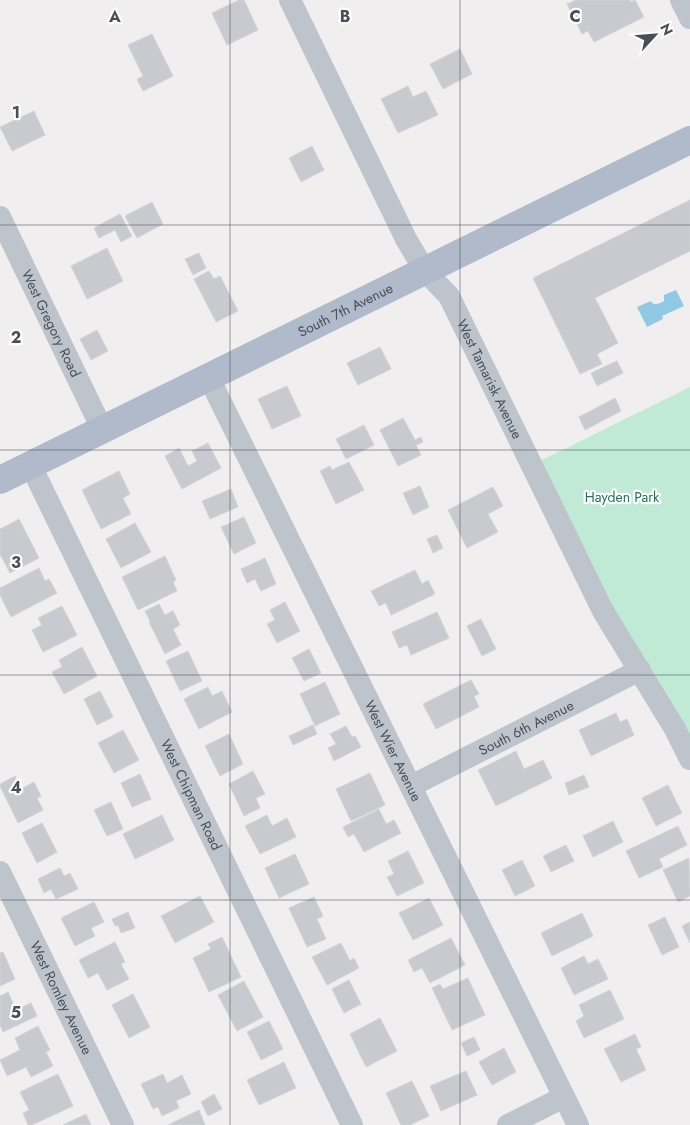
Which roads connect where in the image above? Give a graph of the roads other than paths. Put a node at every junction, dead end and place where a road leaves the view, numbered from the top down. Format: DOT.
graph roads {
  1 [pos="290,0"];
  2 [pos="682,0"];
  3 [pos="690,18"];
  4 [pos="690,140"];
  5 [pos="0,217"];
  6 [pos="425,271"];
  7 [pos="208,376"];
  8 [pos="102,429"];
  9 [pos="30,464"];
  10 [pos="0,480"];
  11 [pos="640,670"];
  12 [pos="690,759"];
  13 [pos="411,786"];
  14 [pos="0,872"];
  15 [pos="564,1097"];
  16 [pos="123,1125"];
  17 [pos="352,1125"];
  18 [pos="508,1125"];
  19 [pos="578,1125"];
  1 -- 6 [label="street, West Tamarisk Avenue"];
  2 -- 3 [label="street"];
  4 -- 6 [label="main road, South 7th Avenue"];
  5 -- 8 [label="street, West Gregory Road"];
  6 -- 7 [label="main road, South 7th Avenue"];
  6 -- 11 [label="street, West Tamarisk Avenue"];
  7 -- 8 [label="main road, South 7th Avenue"];
  7 -- 13 [label="street, West Wier Avenue"];
  8 -- 9 [label="main road, South 7th Avenue"];
  9 -- 10 [label="main road, South 7th Avenue"];
  9 -- 17 [label="street, West Chipman Road"];
  11 -- 12 [label="street, West Tamarisk Avenue"];
  11 -- 13 [label="street, South 6th Avenue"];
  13 -- 15 [label="street, West Wier Avenue"];
  14 -- 16 [label="street, West Romley Avenue"];
  15 -- 18 [label="street"];
  15 -- 19 [label="street, West Wier Avenue"];
}
